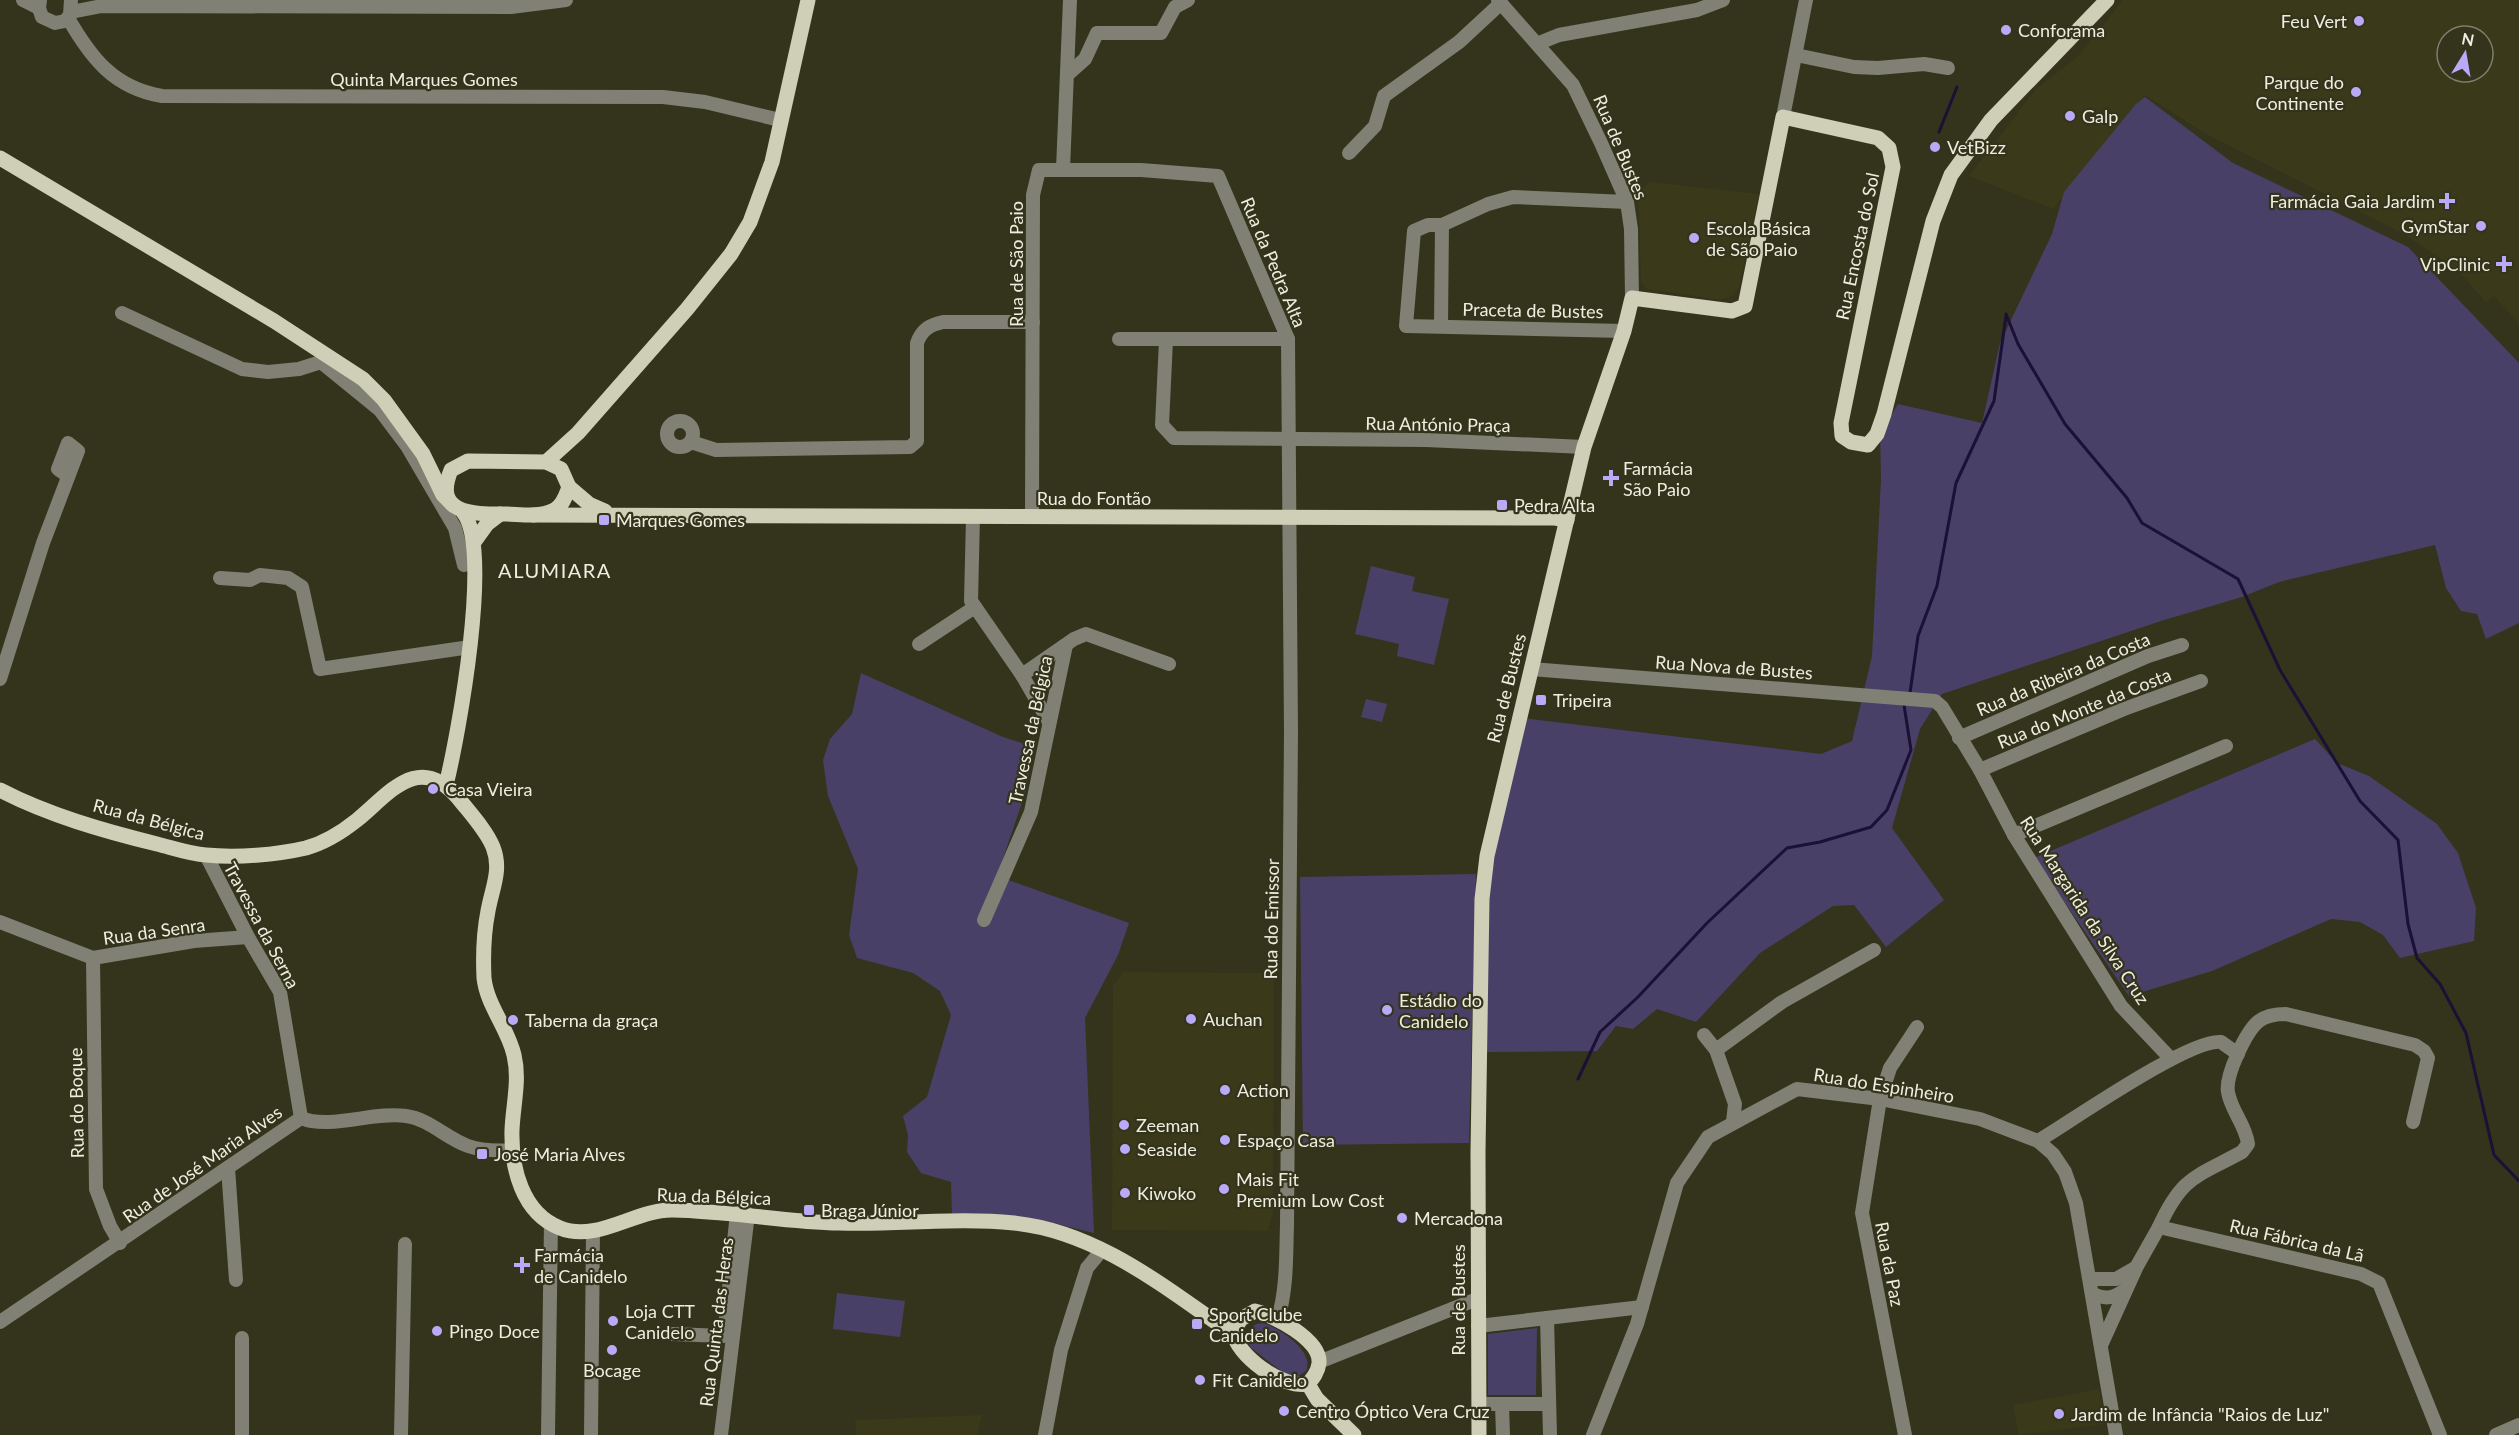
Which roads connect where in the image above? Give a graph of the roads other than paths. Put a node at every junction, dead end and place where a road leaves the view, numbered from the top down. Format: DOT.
graph roads {
  1 [pos="22,0"];
  2 [pos="566,0"];
  3 [pos="808,0"];
  4 [pos="1070,0"];
  5 [pos="1188,0"];
  6 [pos="1674,0"];
  7 [pos="1721,0"];
  8 [pos="1806,0"];
  9 [pos="2108,0"];
  10 [pos="2116,0"];
  11 [pos="1502,1"];
  12 [pos="39,4"];
  13 [pos="69,10"];
  14 [pos="1676,15"];
  15 [pos="2090,20"];
  16 [pos="1539,43"];
  17 [pos="1796,55"];
  18 [pos="1948,68"];
  19 [pos="1067,75"];
  20 [pos="1783,117"];
  21 [pos="780,120"];
  22 [pos="1349,153"];
  23 [pos="0,158"];
  24 [pos="1064,169"];
  25 [pos="1627,202"];
  26 [pos="1442,225"];
  27 [pos="1632,297"];
  28 [pos="122,313"];
  29 [pos="1034,322"];
  30 [pos="1441,326"];
  31 [pos="1624,330"];
  32 [pos="1119,339"];
  33 [pos="1288,339"];
  34 [pos="1166,340"];
  35 [pos="326,360"];
  36 [pos="578,433"];
  37 [pos="1290,440"];
  38 [pos="691,442"];
  39 [pos="1584,447"];
  40 [pos="423,454"];
  41 [pos="468,461"];
  42 [pos="546,462"];
  43 [pos="68,477"];
  44 [pos="567,481"];
  45 [pos="458,508"];
  46 [pos="500,514"];
  47 [pos="620,514"];
  48 [pos="532,515"];
  49 [pos="972,517"];
  50 [pos="1032,517"];
  51 [pos="1291,518"];
  52 [pos="1567,520"];
  53 [pos="474,542"];
  54 [pos="464,565"];
  55 [pos="220,578"];
  56 [pos="975,607"];
  57 [pos="920,644"];
  58 [pos="1066,645"];
  59 [pos="2182,645"];
  60 [pos="470,647"];
  61 [pos="1169,664"];
  62 [pos="1531,669"];
  63 [pos="1022,675"];
  64 [pos="0,679"];
  65 [pos="2202,681"];
  66 [pos="1935,701"];
  67 [pos="1049,722"];
  68 [pos="1959,738"];
  69 [pos="2226,746"];
  70 [pos="1980,770"];
  71 [pos="446,785"];
  72 [pos="0,790"];
  73 [pos="2014,835"];
  74 [pos="206,855"];
  75 [pos="984,920"];
  76 [pos="0,922"];
  77 [pos="248,937"];
  78 [pos="1875,950"];
  79 [pos="93,958"];
  80 [pos="1917,1027"];
  81 [pos="1704,1035"];
  82 [pos="1716,1050"];
  83 [pos="2238,1053"];
  84 [pos="2171,1059"];
  85 [pos="1880,1099"];
  86 [pos="301,1118"];
  87 [pos="1733,1122"];
  88 [pos="2413,1122"];
  89 [pos="2038,1141"];
  90 [pos="513,1150"];
  91 [pos="228,1168"];
  92 [pos="742,1214"];
  93 [pos="551,1223"];
  94 [pos="2159,1227"];
  95 [pos="593,1231"];
  96 [pos="120,1243"];
  97 [pos="405,1244"];
  98 [pos="1102,1250"];
  99 [pos="2137,1266"];
  100 [pos="2090,1279"];
  101 [pos="236,1280"];
  102 [pos="2126,1289"];
  103 [pos="2093,1294"];
  104 [pos="1477,1299"];
  105 [pos="1642,1307"];
  106 [pos="1547,1318"];
  107 [pos="1278,1319"];
  108 [pos="0,1322"];
  109 [pos="1478,1326"];
  110 [pos="1233,1331"];
  111 [pos="672,1334"];
  112 [pos="242,1338"];
  113 [pos="2102,1343"];
  114 [pos="1319,1362"];
  115 [pos="1308,1384"];
  116 [pos="1479,1404"];
  117 [pos="1502,1404"];
  118 [pos="1549,1404"];
  119 [pos="2519,1425"];
  120 [pos="242,1435"];
  121 [pos="401,1435"];
  122 [pos="548,1435"];
  123 [pos="591,1435"];
  124 [pos="721,1435"];
  125 [pos="1045,1435"];
  126 [pos="1354,1435"];
  127 [pos="1479,1435"];
  128 [pos="1503,1435"];
  129 [pos="1550,1435"];
  130 [pos="1593,1435"];
  131 [pos="1905,1435"];
  132 [pos="2116,1435"];
  133 [pos="2440,1435"];
  134 [pos="2496,1435"];
  1 -- 12 [label="street, Quinta Marques Gomes"];
  2 -- 13 [label="street"];
  3 -- 21 [label="main road"];
  4 -- 19 [label="street"];
  5 -- 19 [label="street"];
  6 -- 14 [label="street"];
  7 -- 14 [label="street"];
  8 -- 17 [label="street"];
  9 -- 15 [label="main road"];
  10 -- 15 [label="main road"];
  11 -- 16 [label="street, Rua de Bustes"];
  11 -- 22 [label="street"];
  12 -- 13 [label="street, Quinta Marques Gomes"];
  13 -- 21 [label="street, Quinta Marques Gomes"];
  14 -- 16 [label="street"];
  15 -- 20 [label="main road, Rua Encosta do Sol"];
  16 -- 25 [label="street, Rua de Bustes"];
  17 -- 18 [label="street"];
  17 -- 20 [label="street"];
  19 -- 24 [label="street"];
  20 -- 27 [label="main road"];
  21 -- 36 [label="main road"];
  23 -- 35 [label="main road"];
  24 -- 29 [label="street, Rua de São Paio"];
  24 -- 33 [label="street, Rua da Pedra Alta"];
  25 -- 26 [label="street"];
  25 -- 27 [label="street, Rua de Bustes"];
  26 -- 30 [label="street, Praceta de Bustes"];
  26 -- 30 [label="street, Praceta de Bustes"];
  27 -- 31 [label="main road, Rua de Bustes"];
  28 -- 35 [label="street"];
  29 -- 38 [label="street"];
  29 -- 50 [label="street, Rua de São Paio"];
  30 -- 31 [label="street, Praceta de Bustes"];
  31 -- 39 [label="main road, Rua de Bustes"];
  32 -- 34 [label="street"];
  33 -- 34 [label="street"];
  33 -- 37 [label="street, Rua da Pedra Alta"];
  34 -- 37 [label="street, Rua António Praça"];
  35 -- 40 [label="main road"];
  35 -- 54 [label="street"];
  36 -- 42 [label="main road"];
  36 -- 44 [label="main road"];
  37 -- 39 [label="street, Rua António Praça"];
  37 -- 51 [label="street, Rua da Pedra Alta"];
  39 -- 52 [label="main road, Rua de Bustes"];
  40 -- 41 [label="main road"];
  40 -- 45 [label="main road"];
  41 -- 42 [label="main road"];
  41 -- 45 [label="main road"];
  42 -- 44 [label="main road, Rua do Fontão"];
  43 -- 64 [label="street"];
  44 -- 47 [label="main road, Rua do Fontão"];
  44 -- 48 [label="main road"];
  45 -- 46 [label="main road, Rua do Fontão"];
  45 -- 53 [label="main road"];
  46 -- 48 [label="main road, Rua do Fontão"];
  46 -- 53 [label="main road"];
  47 -- 48 [label="main road, Rua do Fontão"];
  47 -- 49 [label="main road, Rua do Fontão"];
  49 -- 50 [label="main road, Rua do Fontão"];
  49 -- 56 [label="street"];
  50 -- 51 [label="main road, Rua do Fontão"];
  51 -- 52 [label="main road, Rua do Fontão"];
  51 -- 107 [label="street, Rua do Emissor"];
  52 -- 62 [label="main road, Rua de Bustes"];
  53 -- 60 [label="main road"];
  55 -- 60 [label="street"];
  56 -- 57 [label="street"];
  56 -- 63 [label="street"];
  58 -- 61 [label="street"];
  58 -- 63 [label="street"];
  58 -- 67 [label="street, Travessa da Bélgica"];
  59 -- 68 [label="street, Rua da Ribeira da Costa"];
  60 -- 71 [label="main road"];
  62 -- 66 [label="street, Rua Nova de Bustes"];
  62 -- 104 [label="main road, Rua de Bustes"];
  63 -- 67 [label="street"];
  65 -- 70 [label="street, Rua do Monte da Costa"];
  66 -- 68 [label="street, Rua Margarida da Silva Cruz"];
  67 -- 75 [label="street, Travessa da Bélgica"];
  68 -- 70 [label="street, Rua Margarida da Silva Cruz"];
  69 -- 73 [label="street"];
  70 -- 73 [label="street, Rua Margarida da Silva Cruz"];
  71 -- 74 [label="main road, Rua da Bélgica"];
  71 -- 90 [label="main road, Rua da Bélgica"];
  72 -- 74 [label="main road, Rua da Bélgica"];
  73 -- 84 [label="street, Rua Margarida da Silva Cruz"];
  74 -- 77 [label="street, Travessa da Serna"];
  76 -- 79 [label="street, Rua da Senra"];
  77 -- 79 [label="street, Rua da Senra"];
  77 -- 86 [label="street, Travessa da Serna"];
  78 -- 82 [label="street"];
  79 -- 96 [label="street, Rua do Boque"];
  80 -- 85 [label="street, Rua da Paz"];
  81 -- 82 [label="street"];
  82 -- 87 [label="street"];
  83 -- 84 [label="street"];
  83 -- 88 [label="street"];
  83 -- 94 [label="street"];
  84 -- 89 [label="street"];
  85 -- 87 [label="street, Rua do Espinheiro"];
  85 -- 89 [label="street, Rua do Espinheiro"];
  85 -- 131 [label="street, Rua da Paz"];
  86 -- 90 [label="street, Rua de José Maria Alves"];
  86 -- 91 [label="street, Rua de José Maria Alves"];
  87 -- 105 [label="street, Rua do Espinheiro"];
  89 -- 100 [label="street, Rua do Espinheiro"];
  90 -- 93 [label="main road, Rua da Bélgica"];
  91 -- 96 [label="street, Rua de José Maria Alves"];
  91 -- 101 [label="street"];
  92 -- 95 [label="main road, Rua da Bélgica"];
  92 -- 98 [label="main road, Rua da Bélgica"];
  92 -- 111 [label="street, Rua Quinta das Heras"];
  92 -- 124 [label="street, Rua Quinta das Heras"];
  93 -- 95 [label="main road, Rua da Bélgica"];
  93 -- 122 [label="street"];
  94 -- 99 [label="street"];
  94 -- 133 [label="street, Rua Fábrica da Lã"];
  95 -- 123 [label="street"];
  96 -- 108 [label="street, Rua de José Maria Alves"];
  97 -- 121 [label="street"];
  98 -- 110 [label="main road, Rua da Bélgica"];
  98 -- 125 [label="street"];
  99 -- 100 [label="street"];
  99 -- 102 [label="street"];
  100 -- 103 [label="street, Rua do Espinheiro"];
  102 -- 103 [label="street"];
  102 -- 113 [label="street"];
  103 -- 113 [label="street, Rua do Espinheiro"];
  104 -- 109 [label="main road, Rua de Bustes"];
  104 -- 114 [label="street"];
  105 -- 106 [label="street"];
  105 -- 130 [label="street, Rua do Espinheiro"];
  106 -- 109 [label="street"];
  106 -- 118 [label="street"];
  107 -- 110 [label="main road"];
  107 -- 114 [label="main road"];
  109 -- 116 [label="main road, Rua de Bustes"];
  110 -- 115 [label="main road, Rua da Bélgica"];
  112 -- 120 [label="street"];
  113 -- 132 [label="street, Rua do Espinheiro"];
  114 -- 115 [label="main road"];
  115 -- 126 [label="main road"];
  116 -- 117 [label="street"];
  116 -- 127 [label="main road, Rua de Bustes"];
  117 -- 118 [label="street"];
  117 -- 128 [label="street"];
  118 -- 129 [label="street"];
  119 -- 134 [label="street"];
}
